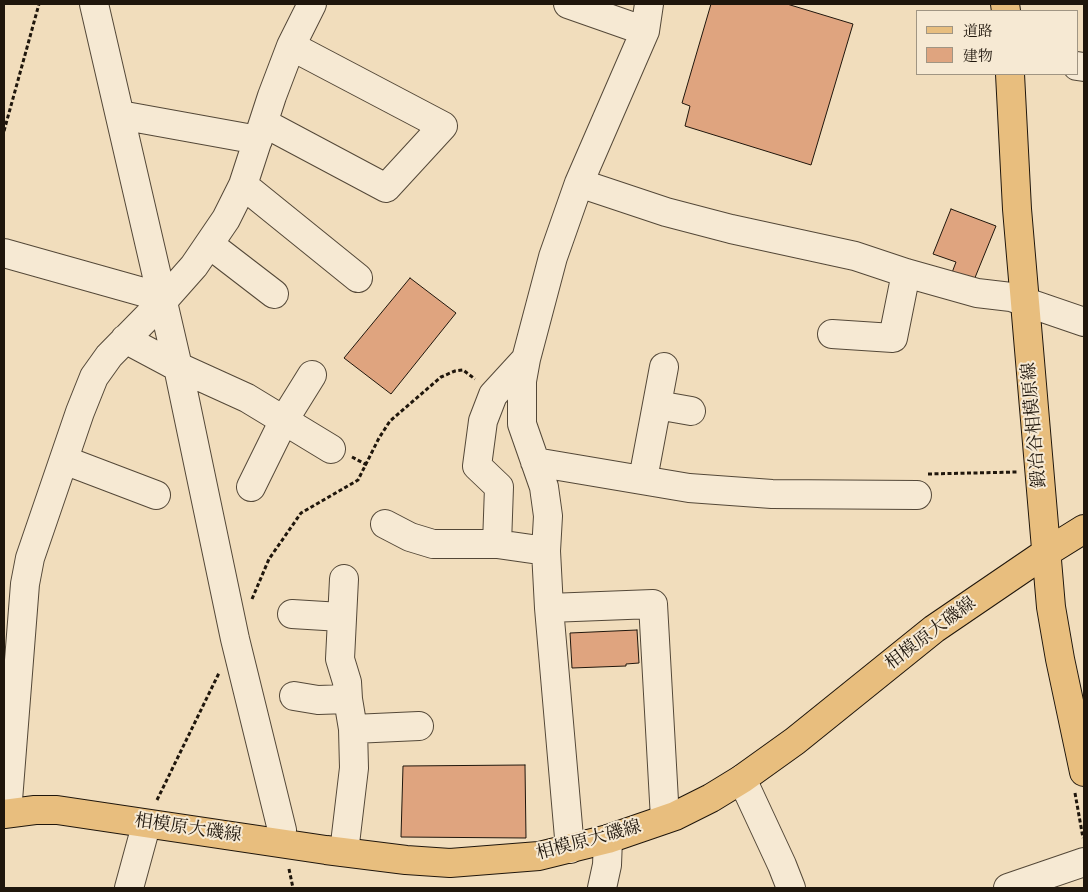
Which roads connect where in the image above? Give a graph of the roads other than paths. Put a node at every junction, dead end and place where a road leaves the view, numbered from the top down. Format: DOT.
graph roads {
  1 [pos="94,4"];
  2 [pos="312,4"];
  3 [pos="568,4"];
  4 [pos="649,4"];
  5 [pos="645,31"];
  6 [pos="290,46"];
  7 [pos="1010,75"];
  8 [pos="120,115"];
  9 [pos="261,132"];
  10 [pos="579,183"];
  11 [pos="243,185"];
  12 [pos="209,244"];
  13 [pos="4,253"];
  14 [pos="906,272"];
  15 [pos="358,278"];
  16 [pos="274,294"];
  17 [pos="163,301"];
  18 [pos="1025,302"];
  19 [pos="1084,322"];
  20 [pos="125,339"];
  21 [pos="845,342"];
  22 [pos="526,359"];
  23 [pos="178,367"];
  24 [pos="664,367"];
  25 [pos="312,375"];
  26 [pos="657,405"];
  27 [pos="691,411"];
  28 [pos="284,420"];
  29 [pos="331,449"];
  30 [pos="64,460"];
  31 [pos="534,462"];
  32 [pos="643,479"];
  33 [pos="251,488"];
  34 [pos="156,495"];
  35 [pos="916,495"];
  36 [pos="385,524"];
  37 [pos="1084,529"];
  38 [pos="496,544"];
  39 [pos="546,551"];
  40 [pos="1047,552"];
  41 [pos="344,579"];
  42 [pos="548,608"];
  43 [pos="292,614"];
  44 [pos="342,617"];
  45 [pos="294,696"];
  46 [pos="348,699"];
  47 [pos="419,726"];
  48 [pos="353,729"];
  49 [pos="1084,772"];
  50 [pos="742,779"];
  51 [pos="5,814"];
  52 [pos="665,819"];
  53 [pos="282,830"];
  54 [pos="144,833"];
  55 [pos="608,840"];
  56 [pos="570,849"];
  57 [pos="344,852"];
  58 [pos="1084,862"];
  59 [pos="128,888"];
  60 [pos="602,888"];
  61 [pos="791,888"];
  62 [pos="1008,888"];
  1 -- 8 [label="street"];
  2 -- 6 [label="street"];
  3 -- 5 [label="street"];
  4 -- 5 [label="street"];
  5 -- 10 [label="street"];
  6 -- 9 [label="street"];
  6 -- 9 [label="street"];
  7 -- 18 [label="main road, 鍛冶谷相模原線"];
  8 -- 9 [label="street"];
  8 -- 17 [label="street"];
  9 -- 11 [label="street"];
  10 -- 14 [label="street"];
  10 -- 22 [label="street"];
  11 -- 12 [label="street"];
  11 -- 15 [label="street"];
  12 -- 16 [label="street"];
  12 -- 17 [label="street"];
  13 -- 17 [label="street"];
  14 -- 18 [label="street"];
  14 -- 21 [label="street"];
  17 -- 20 [label="street"];
  17 -- 23 [label="street"];
  18 -- 19 [label="street"];
  18 -- 40 [label="main road, 鍛冶谷相模原線"];
  20 -- 23 [label="street"];
  20 -- 30 [label="street"];
  22 -- 31 [label="street"];
  22 -- 38 [label="street"];
  23 -- 28 [label="street"];
  23 -- 53 [label="street"];
  24 -- 26 [label="street"];
  25 -- 28 [label="street"];
  26 -- 27 [label="street"];
  26 -- 32 [label="street"];
  28 -- 29 [label="street"];
  28 -- 33 [label="street"];
  30 -- 34 [label="street"];
  30 -- 51 [label="street"];
  31 -- 32 [label="street"];
  31 -- 39 [label="street"];
  32 -- 35 [label="street"];
  36 -- 38 [label="street"];
  37 -- 40 [label="main road, 相模原大磯線"];
  38 -- 39 [label="street"];
  39 -- 42 [label="street"];
  40 -- 49 [label="main road, 鍛冶谷相模原線"];
  40 -- 50 [label="main road, 相模原大磯線"];
  41 -- 44 [label="street"];
  42 -- 52 [label="street"];
  42 -- 56 [label="street"];
  43 -- 44 [label="street"];
  44 -- 46 [label="street"];
  45 -- 46 [label="street"];
  46 -- 48 [label="street"];
  47 -- 48 [label="street"];
  48 -- 57 [label="street"];
  50 -- 52 [label="main road, 相模原大磯線"];
  50 -- 61 [label="street"];
  51 -- 57 [label="main road, 相模原大磯線"];
  52 -- 55 [label="main road, 相模原大磯線"];
  54 -- 59 [label="street"];
  55 -- 56 [label="main road, 相模原大磯線"];
  55 -- 60 [label="street"];
  56 -- 57 [label="main road, 相模原大磯線"];
  58 -- 62 [label="street"];
}
